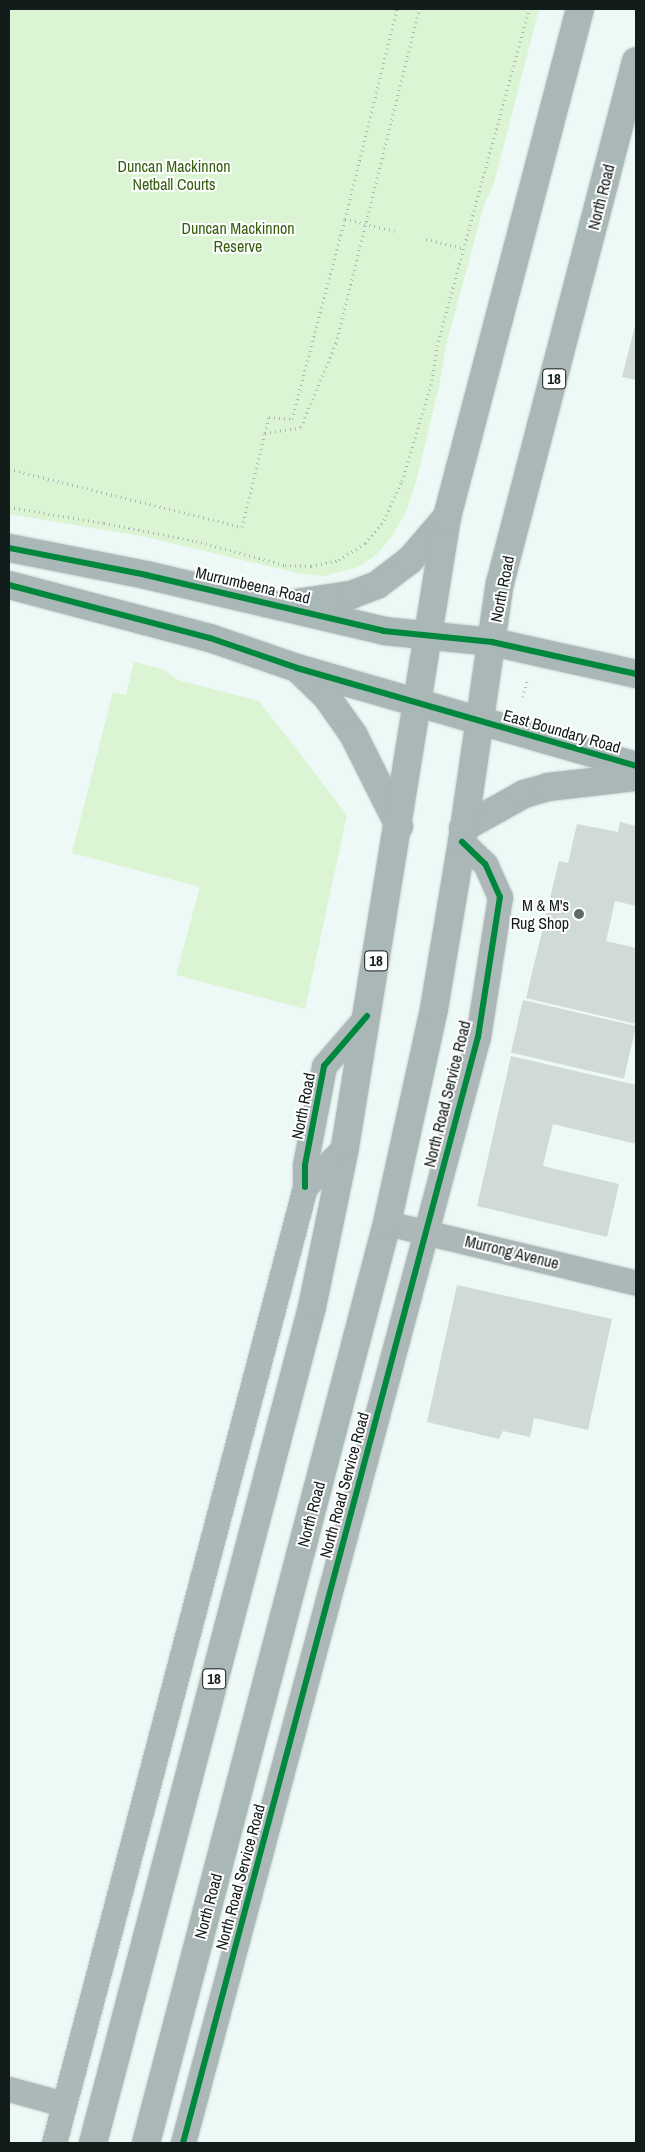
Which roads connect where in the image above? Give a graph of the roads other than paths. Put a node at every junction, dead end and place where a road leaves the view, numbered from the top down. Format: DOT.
graph roads {
  1 [pos="580,9"];
  2 [pos="636,61"];
  3 [pos="629,119"];
  4 [pos="447,517"];
  5 [pos="9,548"];
  6 [pos="9,585"];
  7 [pos="281,605"];
  8 [pos="428,637"];
  9 [pos="492,642"];
  10 [pos="297,668"];
  11 [pos="636,674"];
  12 [pos="417,703"];
  13 [pos="479,722"];
  14 [pos="636,766"];
  15 [pos="636,777"];
  16 [pos="399,826"];
  17 [pos="463,835"];
  18 [pos="367,1016"];
  19 [pos="345,1148"];
  20 [pos="305,1186"];
  21 [pos="387,1223"];
  22 [pos="426,1231"];
  23 [pos="636,1283"];
  24 [pos="9,2089"];
  25 [pos="64,2104"];
  26 [pos="54,2143"];
  27 [pos="92,2143"];
  28 [pos="146,2143"];
  29 [pos="183,2143"];
  1 -- 4 [label="highway, 18"];
  2 -- 3 [label="highway, North Road / 18"];
  3 -- 9 [label="highway, North Road / 18"];
  4 -- 7 [label="main road"];
  4 -- 8 [label="highway, 18"];
  5 -- 7 [label="main road, Murrumbeena Road"];
  6 -- 10 [label="main road"];
  7 -- 8 [label="main road, Murrumbeena Road"];
  8 -- 9 [label="main road, Murrumbeena Road"];
  8 -- 12 [label="highway, 18"];
  9 -- 11 [label="main road"];
  9 -- 13 [label="highway, North Road / 18"];
  10 -- 12 [label="main road"];
  10 -- 16 [label="main road"];
  12 -- 13 [label="main road"];
  12 -- 16 [label="highway, 18"];
  13 -- 14 [label="main road, East Boundary Road"];
  13 -- 17 [label="highway, North Road / 18"];
  15 -- 17 [label="main road"];
  16 -- 18 [label="highway, 18"];
  17 -- 21 [label="highway, North Road / 18"];
  17 -- 22 [label="street, North Road Service Road"];
  18 -- 19 [label="highway, 18"];
  18 -- 20 [label="street, North Road"];
  19 -- 20 [label="street"];
  19 -- 27 [label="highway, 18"];
  20 -- 25 [label="street"];
  21 -- 22 [label="street, Murrong Avenue"];
  21 -- 28 [label="highway, North Road / 18"];
  22 -- 23 [label="street, Murrong Avenue"];
  22 -- 29 [label="street, North Road Service Road"];
  24 -- 25 [label="street"];
  25 -- 26 [label="street"];
}
